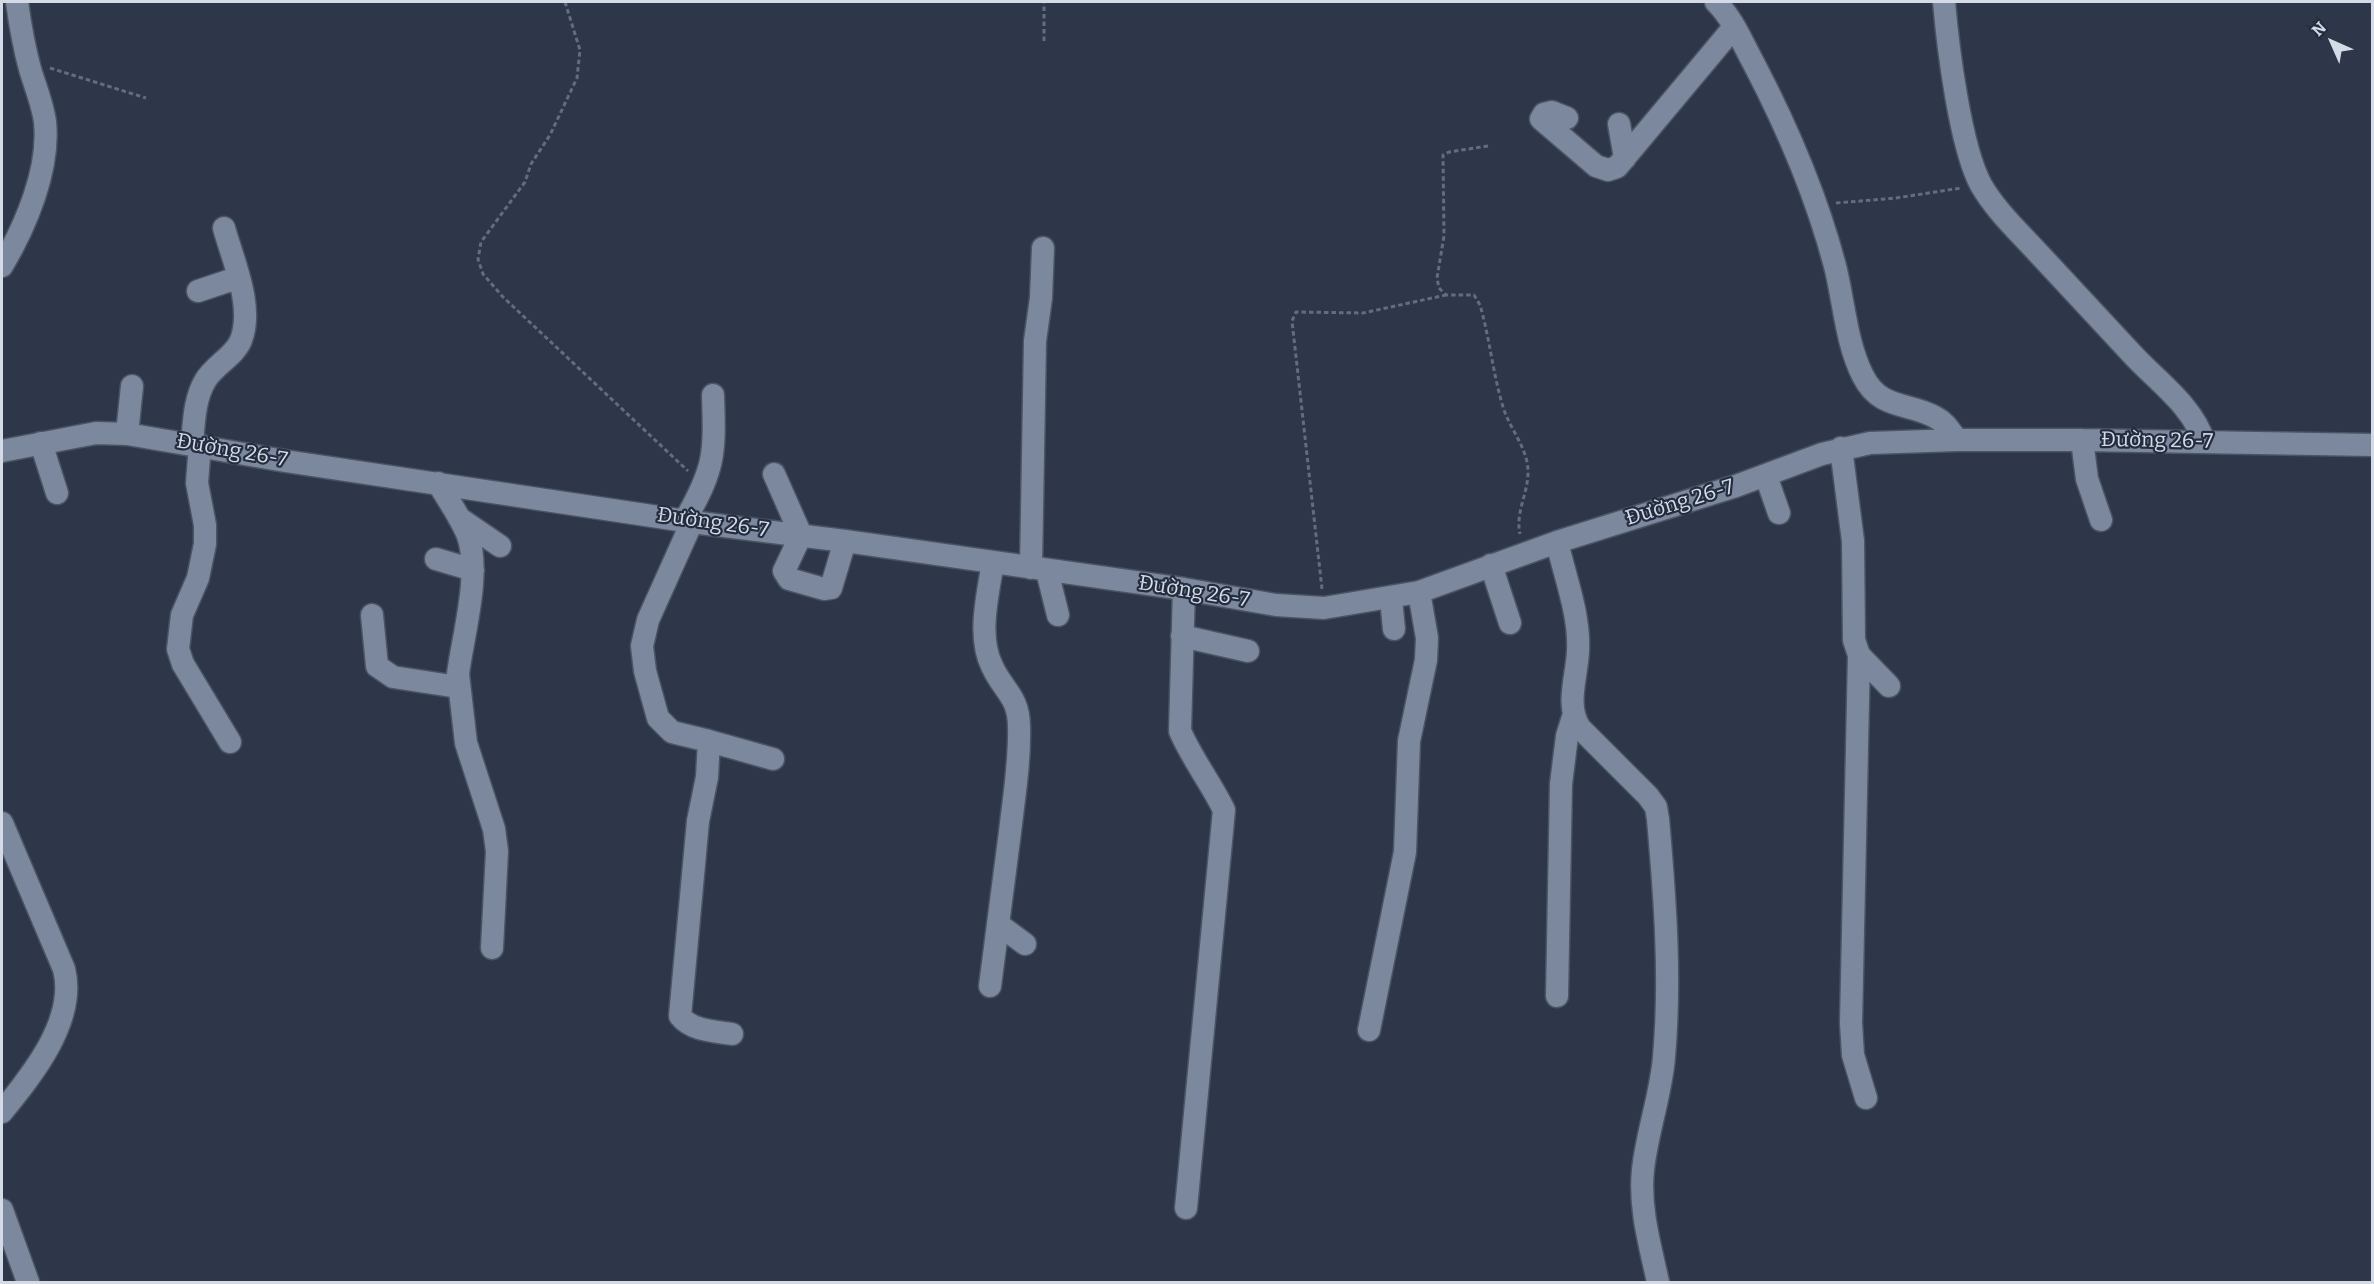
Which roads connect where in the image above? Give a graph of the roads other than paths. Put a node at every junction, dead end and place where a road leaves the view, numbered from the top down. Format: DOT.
graph roads {
  1 [pos="17,2"];
  2 [pos="1716,2"];
  3 [pos="1944,2"];
  4 [pos="1734,27"];
  5 [pos="1567,118"];
  6 [pos="1619,124"];
  7 [pos="1625,158"];
  8 [pos="224,228"];
  9 [pos="1043,248"];
  10 [pos="2,266"];
  11 [pos="237,278"];
  12 [pos="198,291"];
  13 [pos="132,386"];
  14 [pos="713,395"];
  15 [pos="126,434"];
  16 [pos="1957,440"];
  17 [pos="2082,440"];
  18 [pos="2204,442"];
  19 [pos="41,443"];
  20 [pos="196,444"];
  21 [pos="2373,445"];
  22 [pos="1841,448"];
  23 [pos="2,452"];
  24 [pos="774,474"];
  25 [pos="1766,476"];
  26 [pos="438,483"];
  27 [pos="57,493"];
  28 [pos="1779,513"];
  29 [pos="457,517"];
  30 [pos="2101,520"];
  31 [pos="688,521"];
  32 [pos="801,535"];
  33 [pos="845,541"];
  34 [pos="1557,542"];
  35 [pos="500,546"];
  36 [pos="436,559"];
  37 [pos="993,562"];
  38 [pos="1491,565"];
  39 [pos="1039,569"];
  40 [pos="473,570"];
  41 [pos="1184,589"];
  42 [pos="1419,592"];
  43 [pos="1391,599"];
  44 [pos="372,615"];
  45 [pos="1058,615"];
  46 [pos="1510,623"];
  47 [pos="1394,629"];
  48 [pos="1182,636"];
  49 [pos="1248,651"];
  50 [pos="1859,655"];
  51 [pos="1889,686"];
  52 [pos="458,687"];
  53 [pos="1573,717"];
  54 [pos="709,741"];
  55 [pos="230,742"];
  56 [pos="773,759"];
  57 [pos="2,823"];
  58 [pos="998,924"];
  59 [pos="1026,944"];
  60 [pos="492,948"];
  61 [pos="990,986"];
  62 [pos="1557,996"];
  63 [pos="1369,1030"];
  64 [pos="732,1034"];
  65 [pos="1866,1098"];
  66 [pos="2,1112"];
  67 [pos="1186,1208"];
  68 [pos="2,1210"];
  69 [pos="28,1282"];
  70 [pos="1658,1282"];
  1 -- 10 [label="street"];
  2 -- 4 [label="street"];
  3 -- 18 [label="street"];
  4 -- 7 [label="street"];
  4 -- 16 [label="street"];
  5 -- 7 [label="street"];
  6 -- 7 [label="street"];
  8 -- 11 [label="street"];
  9 -- 39 [label="street"];
  11 -- 12 [label="street"];
  11 -- 20 [label="street"];
  13 -- 15 [label="street"];
  14 -- 31 [label="street"];
  15 -- 19 [label="street, Đường 26-7"];
  15 -- 20 [label="street, Đường 26-7"];
  16 -- 17 [label="street, Đường 26-7"];
  16 -- 22 [label="street, Đường 26-7"];
  17 -- 18 [label="street, Đường 26-7"];
  17 -- 30 [label="street"];
  18 -- 21 [label="street, Đường 26-7"];
  19 -- 23 [label="street, Đường 26-7"];
  19 -- 27 [label="street"];
  20 -- 26 [label="street, Đường 26-7"];
  20 -- 55 [label="street"];
  22 -- 25 [label="street, Đường 26-7"];
  22 -- 50 [label="street"];
  24 -- 32 [label="street"];
  25 -- 28 [label="street"];
  25 -- 34 [label="street, Đường 26-7"];
  26 -- 29 [label="street"];
  26 -- 31 [label="street, Đường 26-7"];
  29 -- 35 [label="street"];
  29 -- 40 [label="street"];
  31 -- 32 [label="street, Đường 26-7"];
  31 -- 54 [label="street"];
  32 -- 33 [label="street, Đường 26-7"];
  32 -- 33 [label="street"];
  33 -- 37 [label="street, Đường 26-7"];
  34 -- 38 [label="street, Đường 26-7"];
  34 -- 53 [label="street"];
  36 -- 40 [label="street"];
  37 -- 39 [label="street, Đường 26-7"];
  37 -- 58 [label="street"];
  38 -- 42 [label="street, Đường 26-7"];
  38 -- 46 [label="street"];
  39 -- 41 [label="street, Đường 26-7"];
  39 -- 45 [label="street"];
  40 -- 52 [label="street"];
  41 -- 43 [label="street, Đường 26-7"];
  41 -- 48 [label="street"];
  42 -- 43 [label="street, Đường 26-7"];
  42 -- 63 [label="street"];
  43 -- 47 [label="street"];
  44 -- 52 [label="street"];
  48 -- 49 [label="street"];
  48 -- 67 [label="street"];
  50 -- 51 [label="street"];
  50 -- 65 [label="street"];
  52 -- 60 [label="street"];
  53 -- 62 [label="street"];
  53 -- 70 [label="street"];
  54 -- 56 [label="street"];
  54 -- 64 [label="street"];
  57 -- 66 [label="street"];
  58 -- 59 [label="street"];
  58 -- 61 [label="street"];
  68 -- 69 [label="street"];
}
